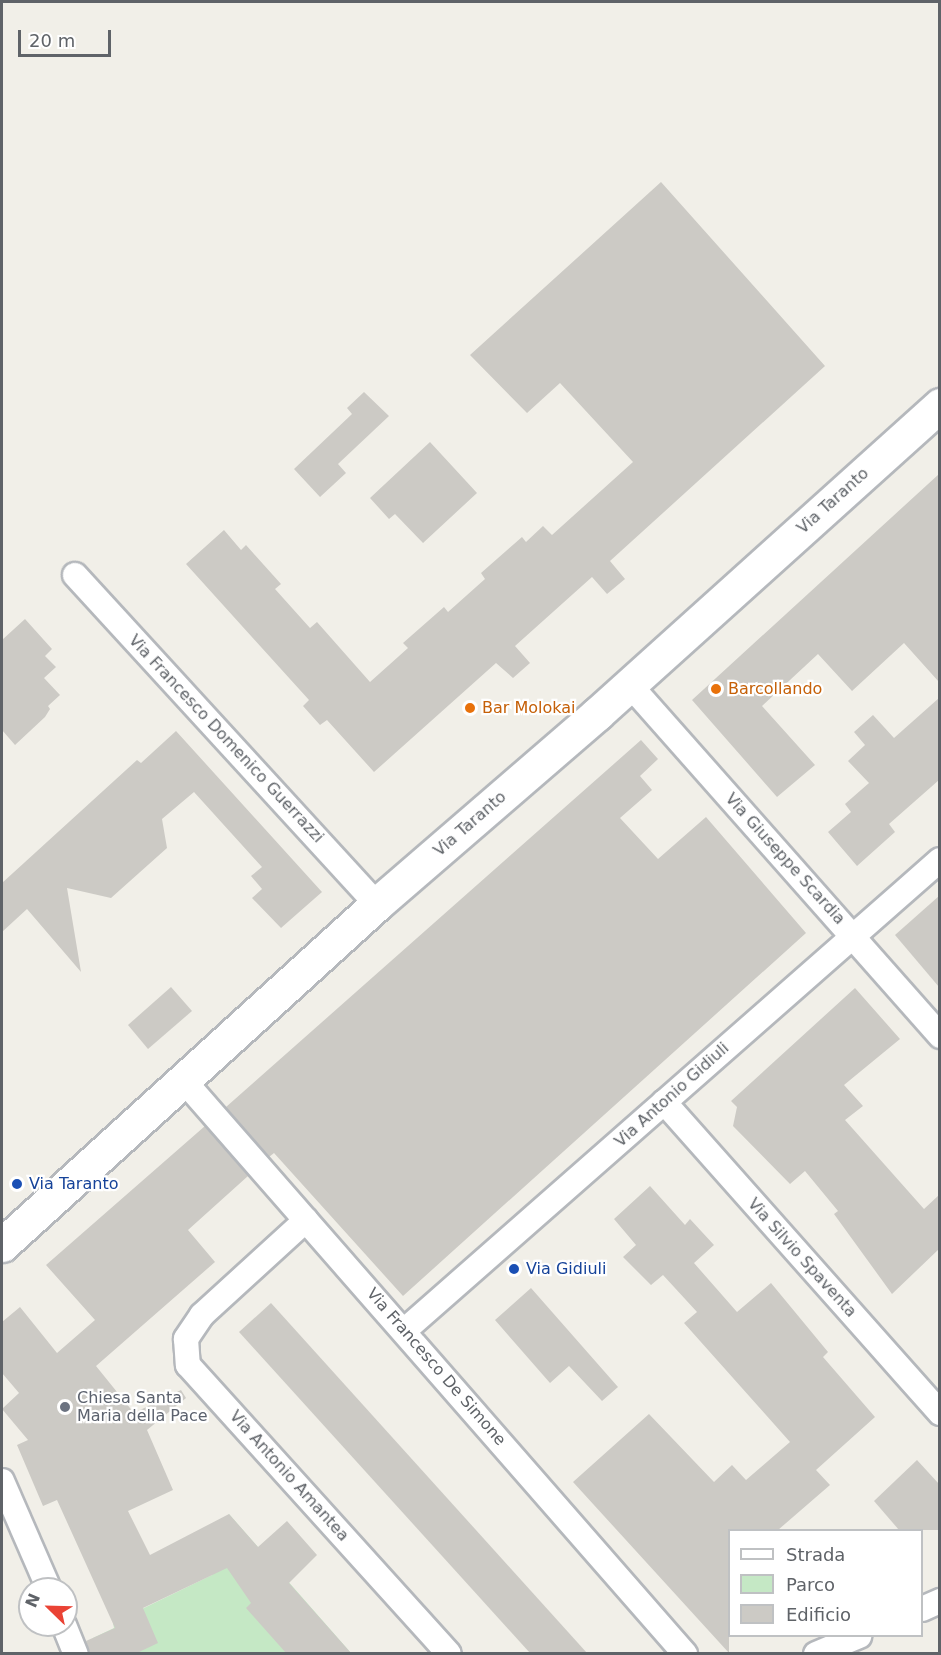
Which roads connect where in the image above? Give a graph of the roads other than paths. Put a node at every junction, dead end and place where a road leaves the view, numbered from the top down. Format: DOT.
graph roads {
  1 [pos="939,405"];
  2 [pos="75,575"];
  3 [pos="629,684"];
  4 [pos="939,860"];
  5 [pos="377,904"];
  6 [pos="853,934"];
  7 [pos="939,1036"];
  8 [pos="185,1082"];
  9 [pos="664,1102"];
  10 [pos="306,1220"];
  11 [pos="2,1245"];
  12 [pos="405,1330"];
  13 [pos="939,1413"];
  14 [pos="2,1481"];
  15 [pos="44,1577"];
  16 [pos="939,1601"];
  17 [pos="923,1608"];
  18 [pos="69,1637"];
  19 [pos="853,1637"];
  20 [pos="76,1653"];
  21 [pos="449,1653"];
  22 [pos="685,1653"];
  23 [pos="816,1653"];
  1 -- 3 [label="main road, Via Taranto"];
  2 -- 5 [label="street, Via Francesco Domenico Guerrazzi"];
  3 -- 5 [label="main road, Via Taranto"];
  3 -- 6 [label="street, Via Giuseppe Scardia"];
  4 -- 6 [label="street, Via Antonio Gidiuli"];
  5 -- 8 [label="main road, Via Taranto"];
  6 -- 7 [label="street, Via Giuseppe Scardia"];
  6 -- 9 [label="street, Via Antonio Gidiuli"];
  8 -- 10 [label="street, Via Francesco De Simone"];
  8 -- 11 [label="main road, Via Taranto"];
  9 -- 12 [label="street, Via Antonio Gidiuli"];
  9 -- 13 [label="street, Via Silvio Spaventa"];
  10 -- 12 [label="street, Via Francesco De Simone"];
  10 -- 21 [label="street, Via Antonio Amantea"];
  12 -- 22 [label="street, Via Francesco De Simone"];
  14 -- 15 [label="street"];
  16 -- 17 [label="street"];
  18 -- 20 [label="street"];
  19 -- 23 [label="street"];
}
